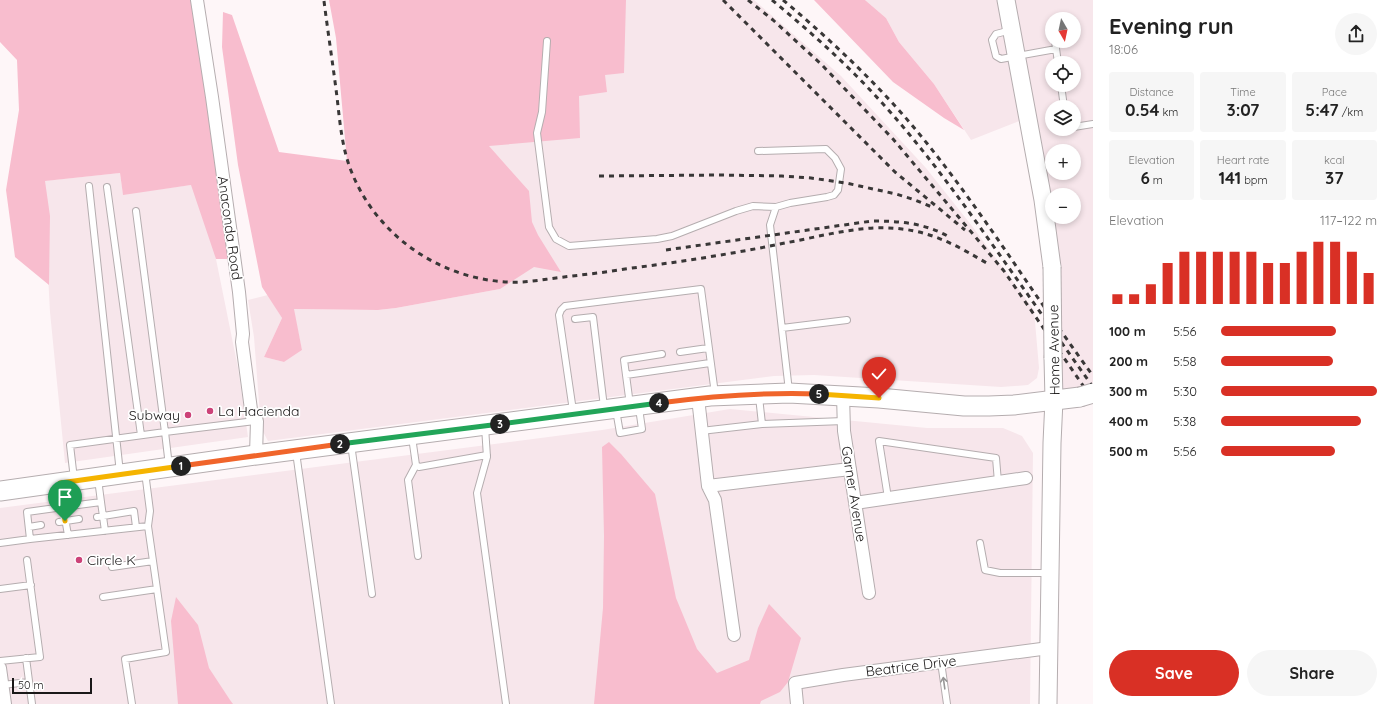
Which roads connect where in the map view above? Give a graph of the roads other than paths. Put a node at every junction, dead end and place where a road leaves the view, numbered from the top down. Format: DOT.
graph roads {
  1 [pos="197,0"];
  2 [pos="1006,0"];
  3 [pos="547,41"];
  4 [pos="1056,49"];
  5 [pos="1017,56"];
  6 [pos="1057,56"];
  7 [pos="1093,124"];
  8 [pos="1081,126"];
  9 [pos="758,150"];
  10 [pos="89,186"];
  11 [pos="108,187"];
  12 [pos="776,207"];
  13 [pos="136,211"];
  14 [pos="575,319"];
  15 [pos="847,320"];
  16 [pos="782,328"];
  17 [pos="708,348"];
  18 [pos="680,352"];
  19 [pos="662,354"];
  20 [pos="710,363"];
  21 [pos="626,375"];
  22 [pos="759,393"];
  23 [pos="789,393"];
  24 [pos="843,395"];
  25 [pos="1086,395"];
  26 [pos="706,397"];
  27 [pos="1054,400"];
  28 [pos="622,408"];
  29 [pos="573,414"];
  30 [pos="257,421"];
  31 [pos="844,421"];
  32 [pos="762,424"];
  33 [pos="485,426"];
  34 [pos="702,431"];
  35 [pos="166,432"];
  36 [pos="141,435"];
  37 [pos="412,435"];
  38 [pos="116,439"];
  39 [pos="351,443"];
  40 [pos="295,450"];
  41 [pos="256,455"];
  42 [pos="487,455"];
  43 [pos="416,465"];
  44 [pos="170,467"];
  45 [pos="850,469"];
  46 [pos="145,471"];
  47 [pos="120,474"];
  48 [pos="98,478"];
  49 [pos="1026,478"];
  50 [pos="67,482"];
  51 [pos="998,482"];
  52 [pos="708,486"];
  53 [pos="0,492"];
  54 [pos="888,498"];
  55 [pos="101,502"];
  56 [pos="855,503"];
  57 [pos="63,507"];
  58 [pos="100,516"];
  59 [pos="79,519"];
  60 [pos="62,521"];
  61 [pos="41,525"];
  62 [pos="148,526"];
  63 [pos="29,527"];
  64 [pos="136,527"];
  65 [pos="105,530"];
  66 [pos="68,535"];
  67 [pos="30,539"];
  68 [pos="0,543"];
  69 [pos="980,543"];
  70 [pos="418,556"];
  71 [pos="27,560"];
  72 [pos="153,561"];
  73 [pos="112,567"];
  74 [pos="1050,573"];
  75 [pos="31,585"];
  76 [pos="0,589"];
  77 [pos="157,589"];
  78 [pos="869,593"];
  79 [pos="372,594"];
  80 [pos="102,597"];
  81 [pos="734,635"];
  82 [pos="1049,648"];
  83 [pos="26,658"];
  84 [pos="0,661"];
  85 [pos="941,662"];
  86 [pos="0,668"];
  87 [pos="29,682"];
  88 [pos="2,685"];
  89 [pos="4,704"];
  90 [pos="32,704"];
  91 [pos="132,704"];
  92 [pos="330,704"];
  93 [pos="506,704"];
  94 [pos="797,704"];
  95 [pos="947,704"];
  96 [pos="1048,704"];
  1 -- 30 [label="street, Anaconda Road"];
  2 -- 5 [label="street, Home Avenue"];
  3 -- 12 [label="lane"];
  4 -- 5 [label="lane"];
  4 -- 6 [label="lane"];
  5 -- 27 [label="street, Home Avenue, bridge"];
  7 -- 8 [label="lane"];
  9 -- 12 [label="lane"];
  10 -- 38 [label="lane"];
  11 -- 36 [label="lane"];
  12 -- 16 [label="lane"];
  13 -- 35 [label="lane"];
  14 -- 28 [label="lane"];
  15 -- 16 [label="lane"];
  16 -- 23 [label="lane"];
  17 -- 18 [label="lane"];
  17 -- 20 [label="lane"];
  17 -- 29 [label="lane"];
  19 -- 21 [label="lane"];
  20 -- 21 [label="lane"];
  20 -- 26 [label="lane"];
  21 -- 28 [label="lane"];
  22 -- 23 [label="main road"];
  22 -- 26 [label="main road"];
  22 -- 32 [label="lane"];
  23 -- 24 [label="main road"];
  24 -- 27 [label="main road"];
  24 -- 31 [label="street, Garner Avenue"];
  25 -- 27 [label="main road"];
  26 -- 28 [label="main road"];
  26 -- 34 [label="street"];
  27 -- 74 [label="street, Home Avenue"];
  28 -- 29 [label="main road"];
  29 -- 33 [label="main road"];
  30 -- 35 [label="lane"];
  30 -- 41 [label="street, Anaconda Road"];
  31 -- 32 [label="lane"];
  31 -- 45 [label="street, Garner Avenue"];
  32 -- 34 [label="lane"];
  33 -- 37 [label="main road"];
  33 -- 42 [label="lane"];
  34 -- 52 [label="street"];
  35 -- 36 [label="lane"];
  35 -- 44 [label="lane"];
  36 -- 38 [label="lane"];
  37 -- 39 [label="main road"];
  37 -- 43 [label="lane"];
  38 -- 47 [label="lane"];
  38 -- 50 [label="lane"];
  39 -- 40 [label="main road"];
  39 -- 79 [label="lane"];
  40 -- 41 [label="main road"];
  40 -- 92 [label="lane"];
  41 -- 44 [label="main road"];
  42 -- 43 [label="lane"];
  42 -- 93 [label="lane"];
  43 -- 70 [label="lane"];
  44 -- 46 [label="main road"];
  45 -- 52 [label="street"];
  45 -- 56 [label="street, Garner Avenue"];
  46 -- 47 [label="main road"];
  46 -- 62 [label="lane"];
  47 -- 48 [label="main road"];
  48 -- 50 [label="main road"];
  48 -- 55 [label="lane"];
  49 -- 51 [label="street"];
  50 -- 53 [label="main road"];
  50 -- 57 [label="lane"];
  51 -- 54 [label="street"];
  51 -- 54 [label="lane"];
  52 -- 81 [label="street"];
  54 -- 56 [label="street"];
  55 -- 57 [label="lane"];
  55 -- 58 [label="lane"];
  56 -- 78 [label="street, Garner Avenue"];
  57 -- 60 [label="lane"];
  57 -- 63 [label="lane"];
  58 -- 64 [label="lane"];
  58 -- 65 [label="lane"];
  59 -- 60 [label="lane"];
  60 -- 66 [label="lane"];
  61 -- 63 [label="lane"];
  62 -- 64 [label="lane"];
  62 -- 72 [label="lane"];
  63 -- 67 [label="lane"];
  64 -- 65 [label="lane"];
  65 -- 66 [label="lane"];
  66 -- 67 [label="lane"];
  67 -- 68 [label="lane"];
  69 -- 74 [label="lane"];
  71 -- 75 [label="lane"];
  72 -- 73 [label="lane"];
  72 -- 77 [label="lane"];
  74 -- 82 [label="street, Home Avenue"];
  75 -- 76 [label="lane"];
  75 -- 83 [label="lane"];
  77 -- 80 [label="lane"];
  77 -- 91 [label="lane"];
  82 -- 85 [label="street, Beatrice Drive"];
  82 -- 96 [label="street, Home Avenue"];
  83 -- 84 [label="lane"];
  83 -- 87 [label="lane"];
  85 -- 94 [label="street, Beatrice Drive"];
  95 -- 85 [label="lane, one-way"];
  86 -- 88 [label="street"];
  87 -- 88 [label="lane"];
  87 -- 90 [label="lane"];
  88 -- 89 [label="street"];
}
